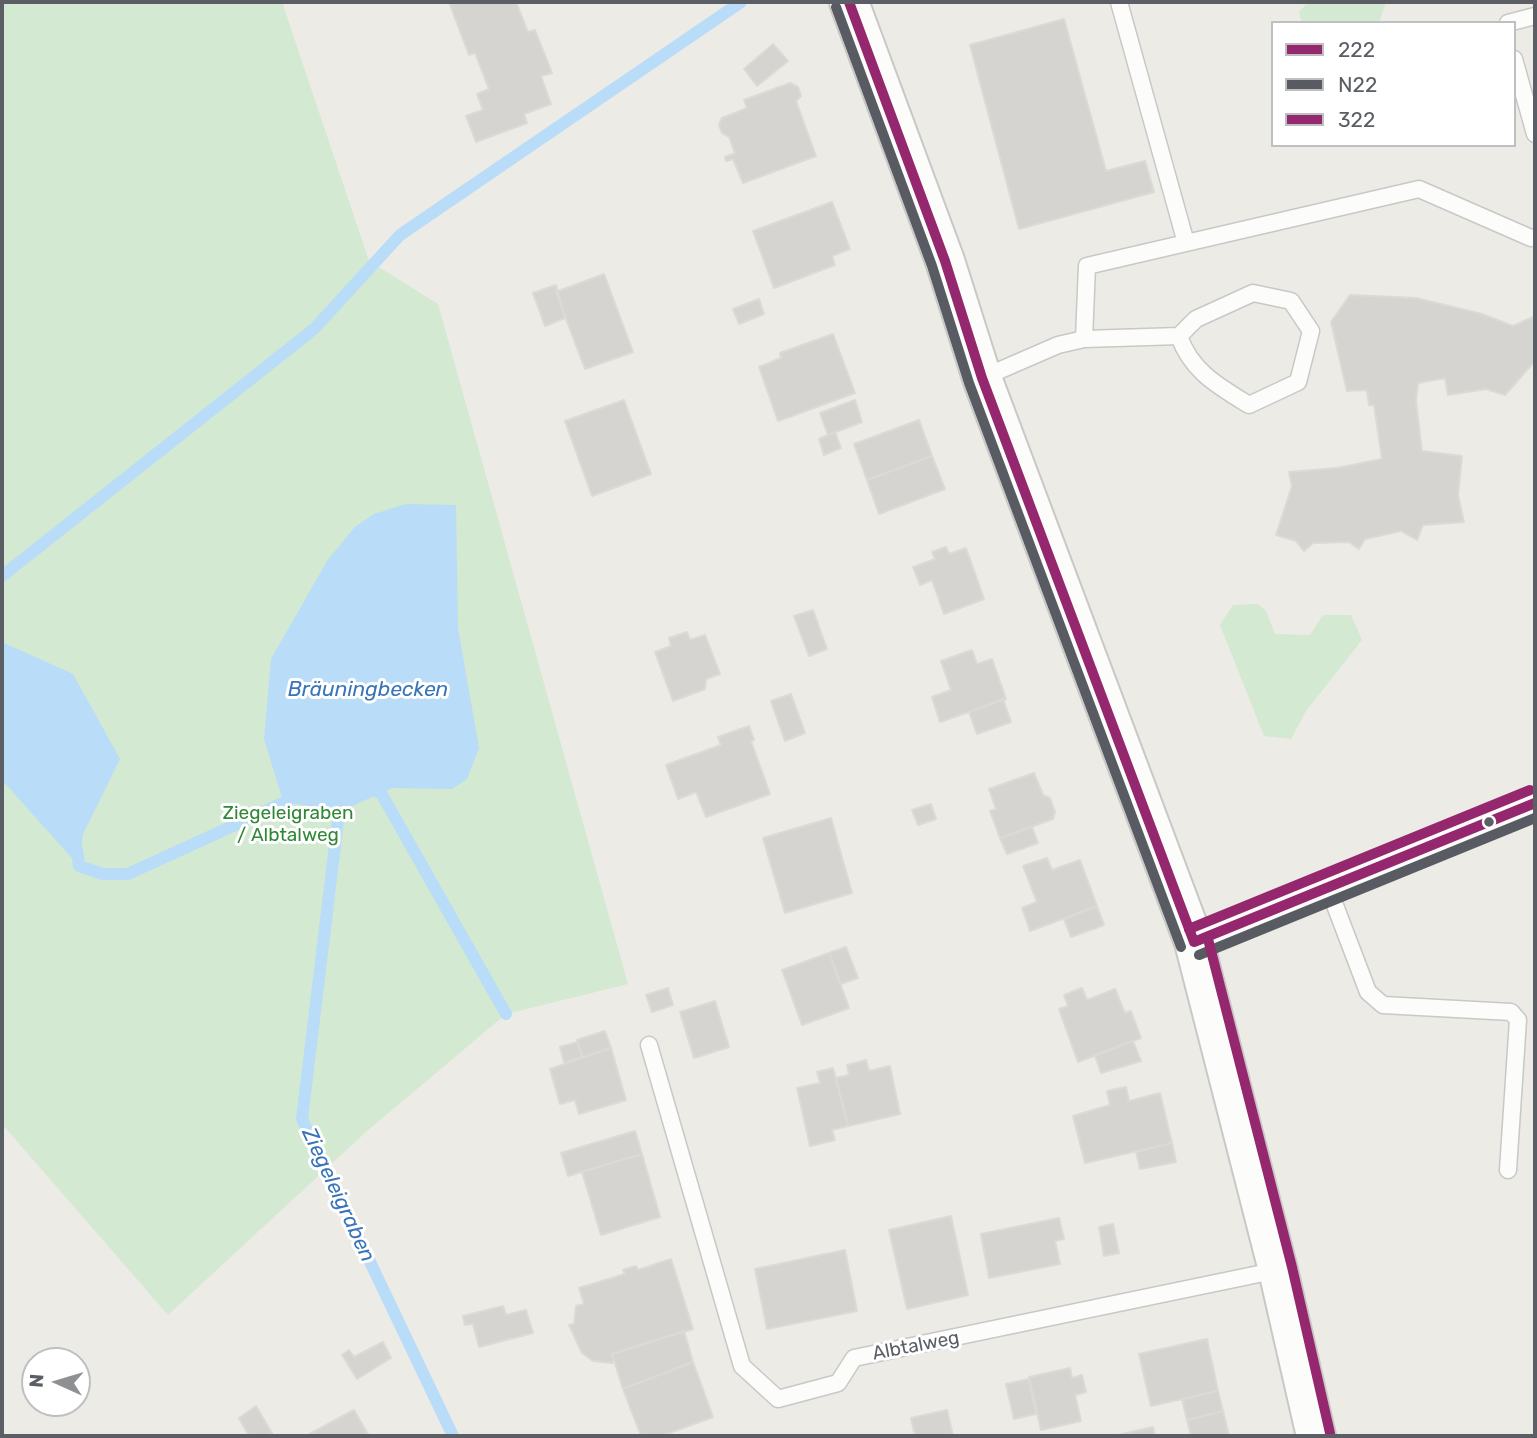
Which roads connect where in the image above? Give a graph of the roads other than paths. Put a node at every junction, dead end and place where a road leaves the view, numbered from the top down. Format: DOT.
graph roads {
  1 [pos="849,2"];
  2 [pos="1119,2"];
  3 [pos="1535,16"];
  4 [pos="1516,21"];
  5 [pos="1516,66"];
  6 [pos="1535,134"];
  7 [pos="1531,238"];
  8 [pos="1186,243"];
  9 [pos="1179,336"];
  10 [pos="1084,339"];
  11 [pos="982,378"];
  12 [pos="1535,803"];
  13 [pos="1328,887"];
  14 [pos="1194,942"];
  15 [pos="649,1045"];
  16 [pos="1508,1170"];
  17 [pos="1278,1270"];
  18 [pos="1316,1436"];
  1 -- 11 [label="street"];
  2 -- 8 [label="lane"];
  3 -- 4 [label="lane"];
  5 -- 6 [label="lane"];
  7 -- 8 [label="lane"];
  8 -- 10 [label="lane"];
  9 -- 9 [label="lane"];
  9 -- 10 [label="lane"];
  10 -- 11 [label="lane"];
  11 -- 14 [label="street"];
  12 -- 13 [label="street"];
  13 -- 14 [label="street"];
  13 -- 16 [label="lane"];
  14 -- 17 [label="street"];
  15 -- 17 [label="lane, Albtalweg"];
  17 -- 18 [label="street"];
}
